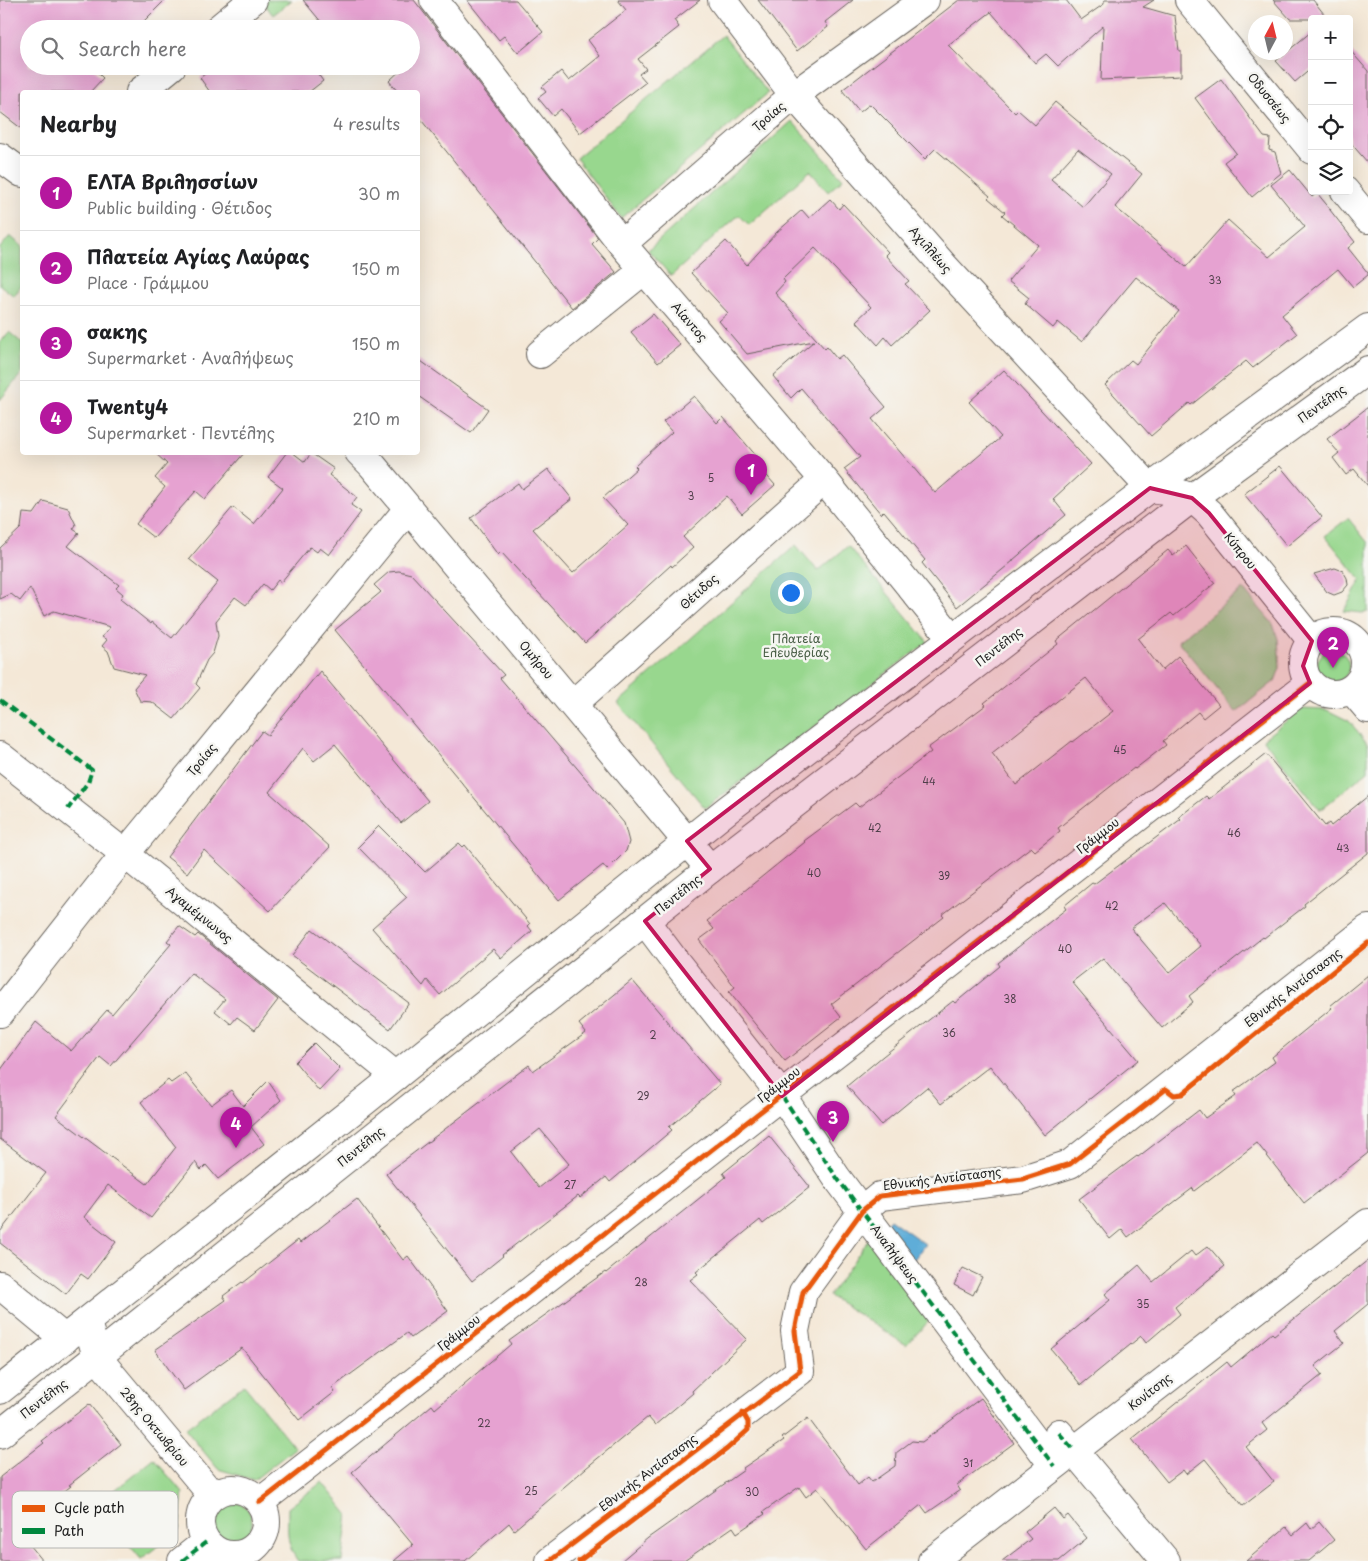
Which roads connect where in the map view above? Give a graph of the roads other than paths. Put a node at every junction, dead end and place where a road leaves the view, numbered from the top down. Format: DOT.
graph roads {
  1 [pos="253,0"];
  2 [pos="434,0"];
  3 [pos="722,0"];
  4 [pos="925,0"];
  5 [pos="1189,0"];
  6 [pos="229,20"];
  7 [pos="161,75"];
  8 [pos="142,90"];
  9 [pos="794,95"];
  10 [pos="1308,145"];
  11 [pos="0,157"];
  12 [pos="20,172"];
  13 [pos="1348,195"];
  14 [pos="1368,220"];
  15 [pos="622,244"];
  16 [pos="644,270"];
  17 [pos="1368,328"];
  18 [pos="540,354"];
  19 [pos="1368,370"];
  20 [pos="362,455"];
  21 [pos="824,480"];
  22 [pos="1150,488"];
  23 [pos="1192,498"];
  24 [pos="408,510"];
  25 [pos="952,638"];
  26 [pos="1363,638"];
  27 [pos="1312,641"];
  28 [pos="1310,683"];
  29 [pos="1360,699"];
  30 [pos="573,704"];
  31 [pos="0,756"];
  32 [pos="687,841"];
  33 [pos="125,854"];
  34 [pos="710,869"];
  35 [pos="645,921"];
  36 [pos="1368,929"];
  37 [pos="0,1013"];
  38 [pos="396,1076"];
  39 [pos="782,1096"];
  40 [pos="862,1212"];
  41 [pos="1368,1222"];
  42 [pos="0,1285"];
  43 [pos="87,1322"];
  44 [pos="65,1339"];
  45 [pos="97,1357"];
  46 [pos="0,1390"];
  47 [pos="0,1434"];
  48 [pos="1062,1450"];
  49 [pos="212,1495"];
  50 [pos="260,1502"];
  51 [pos="206,1542"];
  52 [pos="260,1554"];
  53 [pos="182,1561"];
  54 [pos="550,1561"];
  55 [pos="932,1561"];
  56 [pos="1166,1561"];
  1 -- 6 [label="street"];
  2 -- 15 [label="street, Αίαντος"];
  3 -- 9 [label="street, Αχιλλέως"];
  4 -- 9 [label="street, Τροίας"];
  5 -- 10 [label="street, Οδυσσέως"];
  7 -- 8 [label="street"];
  9 -- 15 [label="street, Τροίας"];
  9 -- 22 [label="street, Αχιλλέως"];
  11 -- 12 [label="street"];
  13 -- 14 [label="street"];
  15 -- 16 [label="street, Αίαντος"];
  16 -- 18 [label="street"];
  16 -- 21 [label="street, Αίαντος"];
  17 -- 22 [label="street"];
  19 -- 23 [label="street, Πεντέλης"];
  20 -- 24 [label="street, Ομήρου"];
  21 -- 25 [label="street, Αίαντος"];
  21 -- 30 [label="street, Θέτιδος"];
  22 -- 23 [label="street, Κύπρου"];
  22 -- 25 [label="street"];
  23 -- 27 [label="street, Κύπρου"];
  23 -- 34 [label="street, Πεντέλης"];
  24 -- 30 [label="street, Ομήρου"];
  24 -- 33 [label="street, Τροίας"];
  25 -- 32 [label="street"];
  26 -- 27 [label="street"];
  26 -- 29 [label="street"];
  27 -- 28 [label="street"];
  28 -- 29 [label="street"];
  28 -- 39 [label="street, Γράμμου"];
  30 -- 32 [label="street, Ομήρου"];
  31 -- 33 [label="street, Αγαμέμνωνος"];
  32 -- 34 [label="street, Ομήρου"];
  32 -- 38 [label="street"];
  33 -- 37 [label="street, Τροίας"];
  33 -- 38 [label="street, Αγαμέμνωνος"];
  34 -- 35 [label="street, Πεντέλης"];
  35 -- 39 [label="street, Αναλήψεως"];
  35 -- 45 [label="street, Πεντέλης"];
  36 -- 40 [label="street, Εθνικής Αντίστασης"];
  38 -- 43 [label="street"];
  39 -- 40 [label="street, Αναλήψεως"];
  39 -- 50 [label="street, Γράμμου"];
  40 -- 48 [label="street, Αναλήψεως"];
  40 -- 54 [label="street, Εθνικής Αντίστασης"];
  41 -- 48 [label="street, Κονίτσης"];
  42 -- 44 [label="street"];
  43 -- 44 [label="street"];
  43 -- 45 [label="street"];
  44 -- 46 [label="street"];
  45 -- 47 [label="street, Πεντέλης"];
  45 -- 49 [label="street, 28ης Οκτωβρίου"];
  48 -- 55 [label="street, Κονίτσης"];
  48 -- 56 [label="street, Αναλήψεως"];
  49 -- 50 [label="street"];
  49 -- 51 [label="street"];
  50 -- 52 [label="street"];
  51 -- 52 [label="street"];
  51 -- 53 [label="street"];
}
